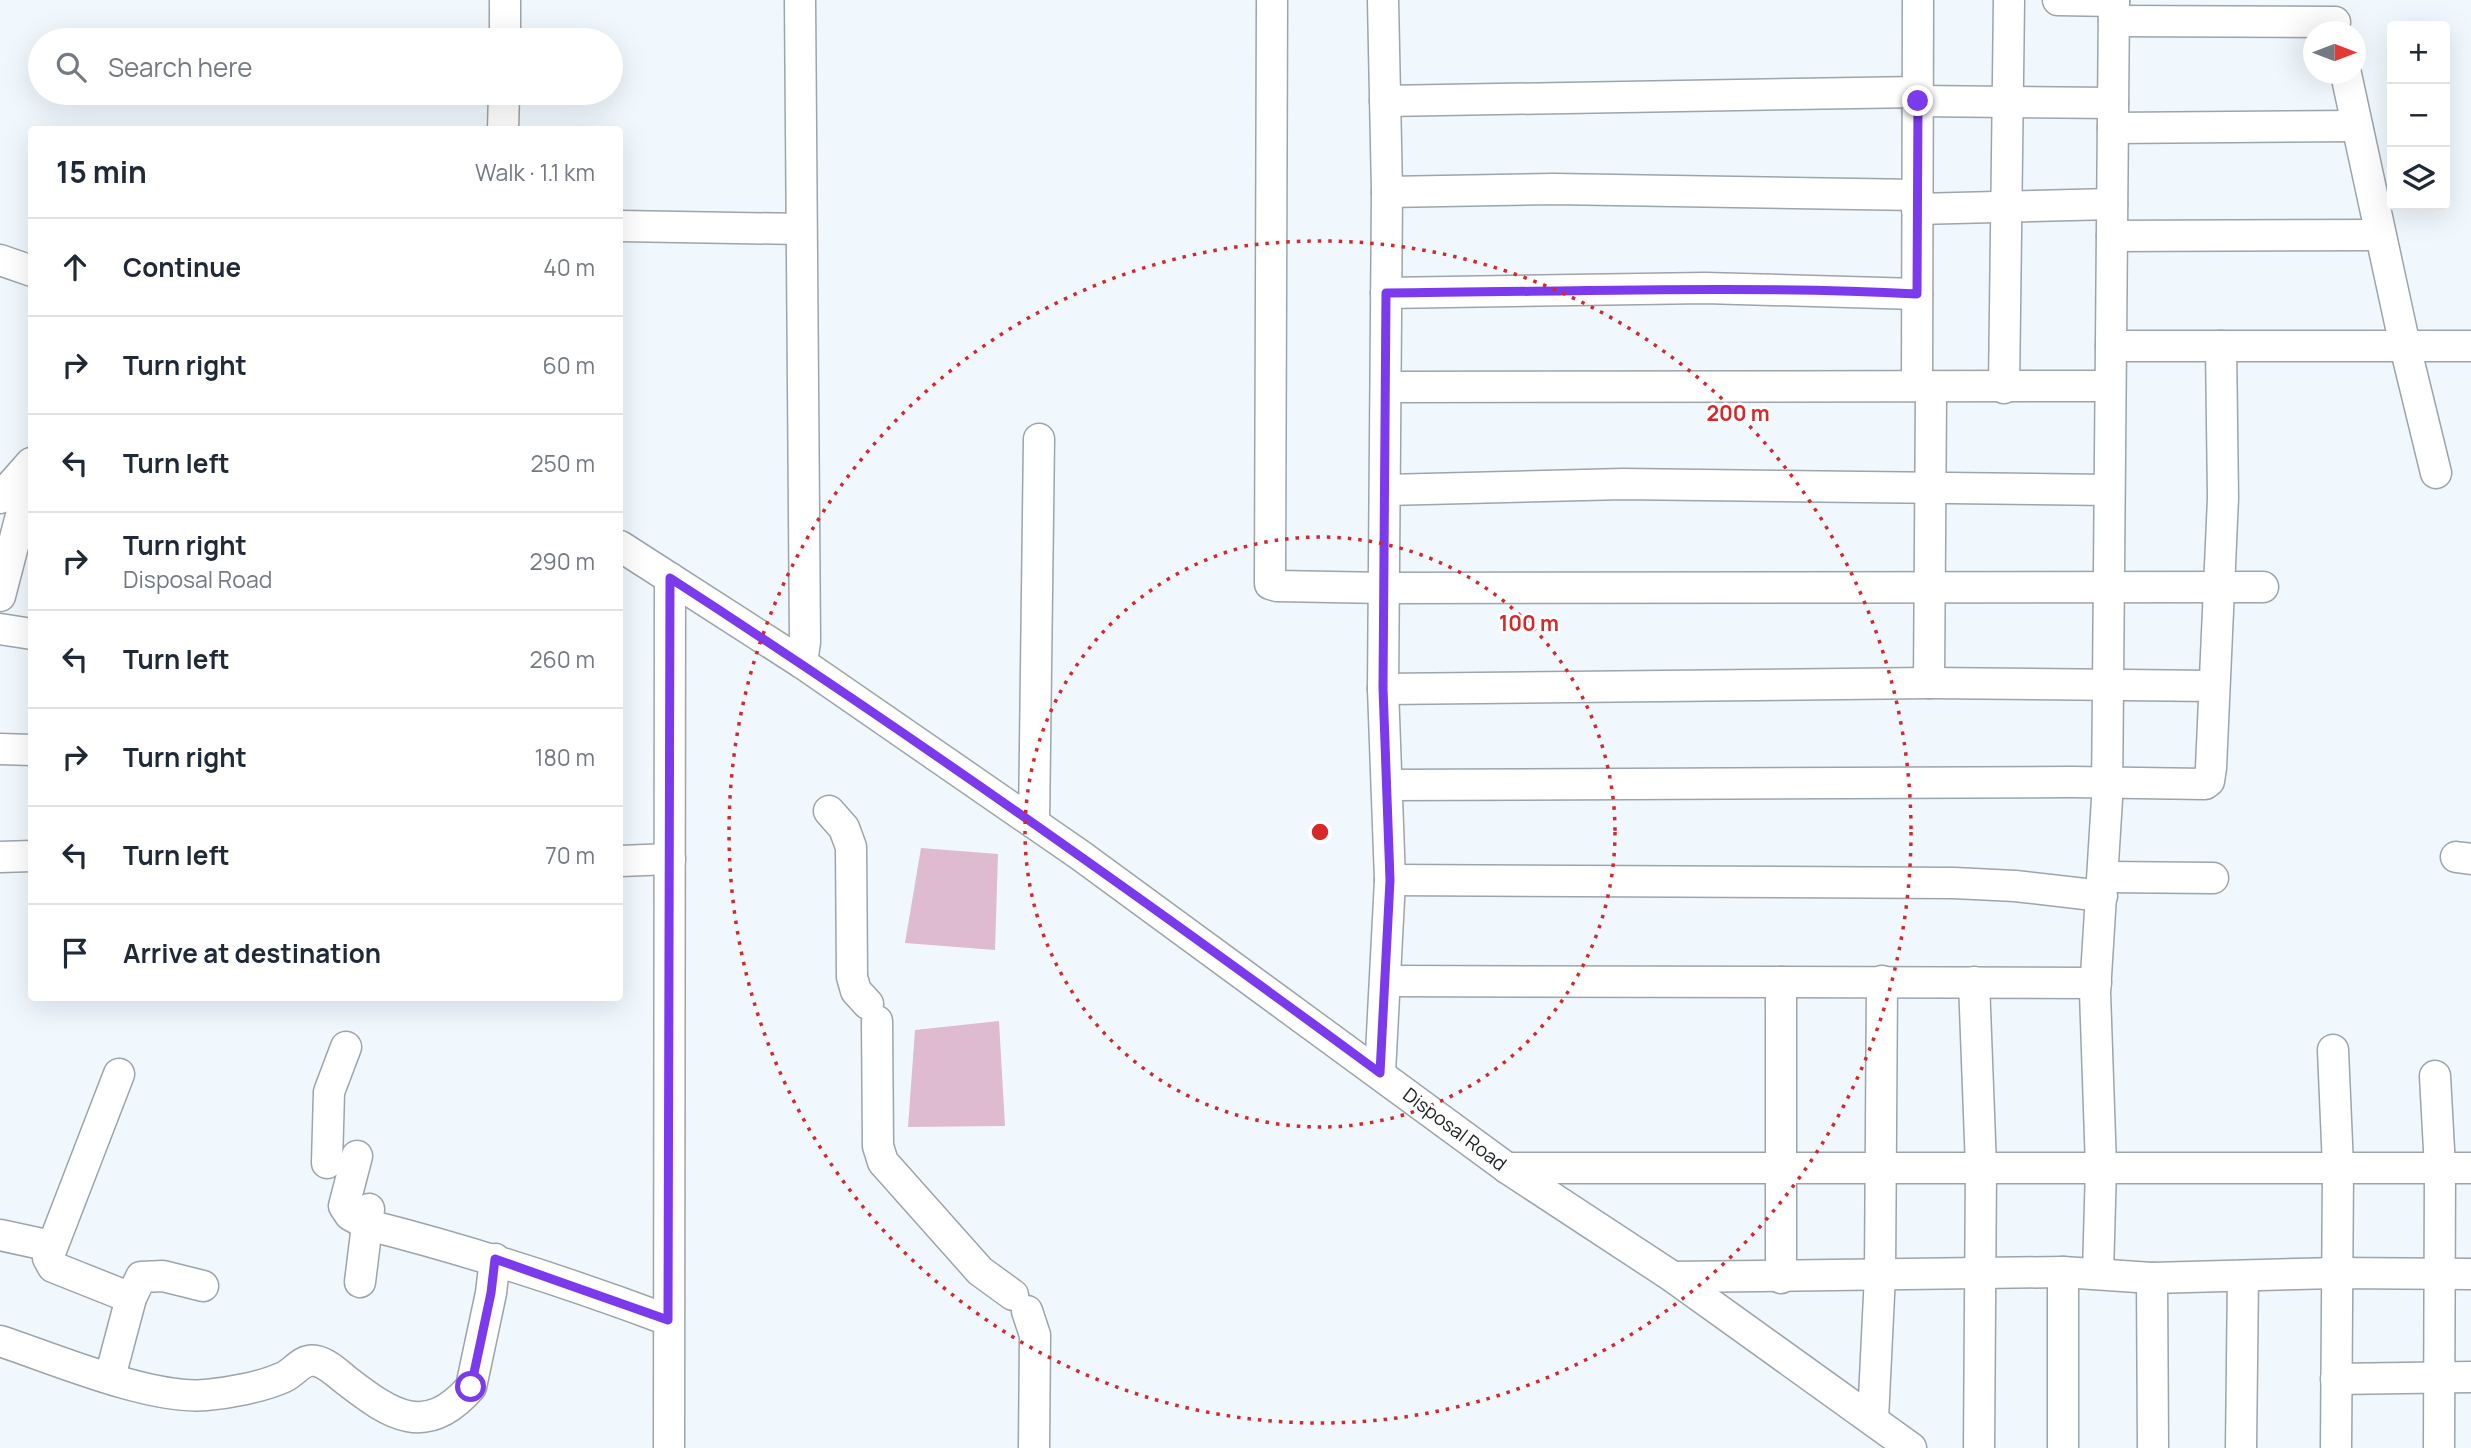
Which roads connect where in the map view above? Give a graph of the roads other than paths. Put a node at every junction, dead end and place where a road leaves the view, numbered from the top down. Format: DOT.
graph roads {
  1 [pos="505,0"];
  2 [pos="800,0"];
  3 [pos="1272,0"];
  4 [pos="1383,0"];
  5 [pos="1918,0"];
  6 [pos="2009,0"];
  7 [pos="2058,0"];
  8 [pos="2114,7"];
  9 [pos="2334,18"];
  10 [pos="505,28"];
  11 [pos="2348,84"];
  12 [pos="1918,97"];
  13 [pos="1385,101"];
  14 [pos="2009,102"];
  15 [pos="504,105"];
  16 [pos="2113,115"];
  17 [pos="503,126"];
  18 [pos="2357,126"];
  19 [pos="1387,192"];
  20 [pos="1917,202"];
  21 [pos="2112,204"];
  22 [pos="2007,206"];
  23 [pos="623,226"];
  24 [pos="800,229"];
  25 [pos="2380,235"];
  26 [pos="2112,236"];
  27 [pos="0,260"];
  28 [pos="28,270"];
  29 [pos="1386,293"];
  30 [pos="1917,294"];
  31 [pos="2111,346"];
  32 [pos="2221,346"];
  33 [pos="2404,346"];
  34 [pos="2471,346"];
  35 [pos="2110,386"];
  36 [pos="1386,387"];
  37 [pos="1926,388"];
  38 [pos="2004,388"];
  39 [pos="1040,439"];
  40 [pos="28,467"];
  41 [pos="2436,473"];
  42 [pos="1929,486"];
  43 [pos="1387,490"];
  44 [pos="2109,490"];
  45 [pos="0,498"];
  46 [pos="28,503"];
  47 [pos="24,533"];
  48 [pos="623,548"];
  49 [pos="670,578"];
  50 [pos="2107,586"];
  51 [pos="1929,587"];
  52 [pos="2220,587"];
  53 [pos="2263,587"];
  54 [pos="1384,588"];
  55 [pos="0,596"];
  56 [pos="0,629"];
  57 [pos="28,633"];
  58 [pos="802,663"];
  59 [pos="1929,683"];
  60 [pos="2107,685"];
  61 [pos="2214,686"];
  62 [pos="1383,688"];
  63 [pos="0,750"];
  64 [pos="28,750"];
  65 [pos="2107,784"];
  66 [pos="1387,785"];
  67 [pos="830,811"];
  68 [pos="1034,823"];
  69 [pos="28,856"];
  70 [pos="0,857"];
  71 [pos="670,859"];
  72 [pos="623,861"];
  73 [pos="2213,878"];
  74 [pos="1390,880"];
  75 [pos="2103,887"];
  76 [pos="1386,981"];
  77 [pos="1882,981"];
  78 [pos="1781,982"];
  79 [pos="1974,982"];
  80 [pos="2096,983"];
  81 [pos="346,1047"];
  82 [pos="2333,1050"];
  83 [pos="1380,1073"];
  84 [pos="119,1074"];
  85 [pos="2435,1076"];
  86 [pos="1981,1167"];
  87 [pos="2101,1167"];
  88 [pos="2338,1167"];
  89 [pos="1507,1168"];
  90 [pos="1781,1168"];
  91 [pos="1880,1168"];
  92 [pos="2440,1168"];
  93 [pos="2471,1168"];
  94 [pos="368,1217"];
  95 [pos="0,1235"];
  96 [pos="51,1246"];
  97 [pos="495,1259"];
  98 [pos="2063,1272"];
  99 [pos="2098,1272"];
  100 [pos="2336,1272"];
  101 [pos="1980,1273"];
  102 [pos="1880,1275"];
  103 [pos="2439,1275"];
  104 [pos="2471,1275"];
  105 [pos="2243,1276"];
  106 [pos="1672,1277"];
  107 [pos="1781,1278"];
  108 [pos="2152,1278"];
  109 [pos="360,1282"];
  110 [pos="203,1286"];
  111 [pos="131,1298"];
  112 [pos="668,1320"];
  113 [pos="0,1341"];
  114 [pos="2441,1376"];
  115 [pos="110,1377"];
  116 [pos="2471,1377"];
  117 [pos="2336,1379"];
  118 [pos="1873,1419"];
  119 [pos="669,1448"];
  120 [pos="1034,1448"];
  121 [pos="1911,1448"];
  122 [pos="1979,1448"];
  123 [pos="2063,1448"];
  124 [pos="2153,1448"];
  125 [pos="2241,1448"];
  126 [pos="2336,1448"];
  127 [pos="2439,1448"];
  1 -- 10 [label="street"];
  2 -- 24 [label="street"];
  3 -- 54 [label="street"];
  4 -- 13 [label="street"];
  5 -- 12 [label="street"];
  6 -- 14 [label="street"];
  7 -- 8 [label="street"];
  8 -- 9 [label="street"];
  8 -- 16 [label="street"];
  11 -- 18 [label="street"];
  12 -- 13 [label="street"];
  12 -- 14 [label="street"];
  12 -- 20 [label="street"];
  13 -- 19 [label="street"];
  14 -- 16 [label="street"];
  14 -- 22 [label="street"];
  15 -- 17 [label="street"];
  16 -- 18 [label="street"];
  16 -- 21 [label="street"];
  18 -- 25 [label="street"];
  19 -- 20 [label="street"];
  19 -- 29 [label="street"];
  20 -- 22 [label="street"];
  20 -- 30 [label="street"];
  21 -- 22 [label="street"];
  21 -- 26 [label="street"];
  22 -- 38 [label="street"];
  23 -- 24 [label="street"];
  24 -- 58 [label="street"];
  25 -- 26 [label="street"];
  25 -- 33 [label="street"];
  26 -- 31 [label="street"];
  27 -- 28 [label="street"];
  29 -- 30 [label="street"];
  29 -- 36 [label="street"];
  30 -- 37 [label="street"];
  31 -- 32 [label="street"];
  31 -- 35 [label="street"];
  32 -- 33 [label="street"];
  32 -- 52 [label="street"];
  33 -- 34 [label="street"];
  33 -- 41 [label="street"];
  35 -- 38 [label="street"];
  35 -- 44 [label="street"];
  36 -- 37 [label="street"];
  36 -- 43 [label="street"];
  37 -- 38 [label="street"];
  37 -- 42 [label="street"];
  39 -- 68 [label="street"];
  40 -- 45 [label="street"];
  42 -- 43 [label="street"];
  42 -- 44 [label="street"];
  42 -- 51 [label="street"];
  43 -- 54 [label="street"];
  44 -- 50 [label="street"];
  46 -- 47 [label="street"];
  47 -- 55 [label="street"];
  48 -- 49 [label="street, Disposal Road"];
  49 -- 58 [label="street, Disposal Road"];
  49 -- 71 [label="street"];
  50 -- 51 [label="street"];
  50 -- 52 [label="street"];
  50 -- 60 [label="street"];
  51 -- 54 [label="street"];
  51 -- 59 [label="street"];
  52 -- 53 [label="street"];
  52 -- 61 [label="street"];
  54 -- 62 [label="street"];
  56 -- 57 [label="street"];
  58 -- 68 [label="street, Disposal Road"];
  59 -- 60 [label="street"];
  59 -- 62 [label="street"];
  60 -- 61 [label="street"];
  60 -- 65 [label="street"];
  61 -- 65 [label="street"];
  62 -- 66 [label="street"];
  63 -- 64 [label="street"];
  65 -- 66 [label="street"];
  65 -- 75 [label="street"];
  66 -- 74 [label="street"];
  67 -- 120 [label="street"];
  68 -- 83 [label="street, Disposal Road"];
  69 -- 70 [label="street"];
  71 -- 72 [label="street"];
  71 -- 112 [label="street"];
  73 -- 75 [label="street"];
  74 -- 75 [label="street"];
  74 -- 76 [label="street"];
  75 -- 80 [label="street"];
  76 -- 78 [label="street"];
  76 -- 83 [label="street"];
  77 -- 78 [label="street"];
  77 -- 79 [label="street"];
  77 -- 91 [label="street"];
  78 -- 90 [label="street"];
  79 -- 80 [label="street"];
  79 -- 86 [label="street"];
  80 -- 87 [label="street"];
  81 -- 94 [label="street"];
  82 -- 88 [label="street"];
  83 -- 89 [label="street, Disposal Road"];
  84 -- 96 [label="street"];
  85 -- 92 [label="street"];
  86 -- 87 [label="street"];
  86 -- 91 [label="street"];
  86 -- 101 [label="street"];
  87 -- 88 [label="street"];
  87 -- 99 [label="street"];
  88 -- 92 [label="street"];
  88 -- 100 [label="street"];
  89 -- 90 [label="street"];
  89 -- 106 [label="street, Disposal Road"];
  90 -- 91 [label="street"];
  90 -- 107 [label="street"];
  91 -- 102 [label="street"];
  92 -- 93 [label="street"];
  92 -- 103 [label="street"];
  94 -- 97 [label="street"];
  94 -- 109 [label="street"];
  95 -- 96 [label="street"];
  96 -- 111 [label="street"];
  97 -- 112 [label="street"];
  97 -- 115 [label="street"];
  98 -- 99 [label="street"];
  98 -- 101 [label="street"];
  98 -- 123 [label="street"];
  99 -- 108 [label="street"];
  100 -- 103 [label="street"];
  100 -- 105 [label="street"];
  100 -- 117 [label="street"];
  101 -- 102 [label="street"];
  101 -- 122 [label="street"];
  102 -- 107 [label="street"];
  102 -- 118 [label="street"];
  103 -- 104 [label="street"];
  103 -- 114 [label="street"];
  105 -- 108 [label="street"];
  105 -- 125 [label="street"];
  106 -- 107 [label="street"];
  106 -- 118 [label="street, Disposal Road"];
  108 -- 124 [label="street"];
  110 -- 111 [label="street"];
  111 -- 115 [label="street"];
  112 -- 119 [label="street"];
  113 -- 115 [label="street"];
  114 -- 116 [label="street"];
  114 -- 117 [label="street"];
  114 -- 127 [label="street"];
  117 -- 126 [label="street"];
  118 -- 121 [label="street, Disposal Road"];
}
